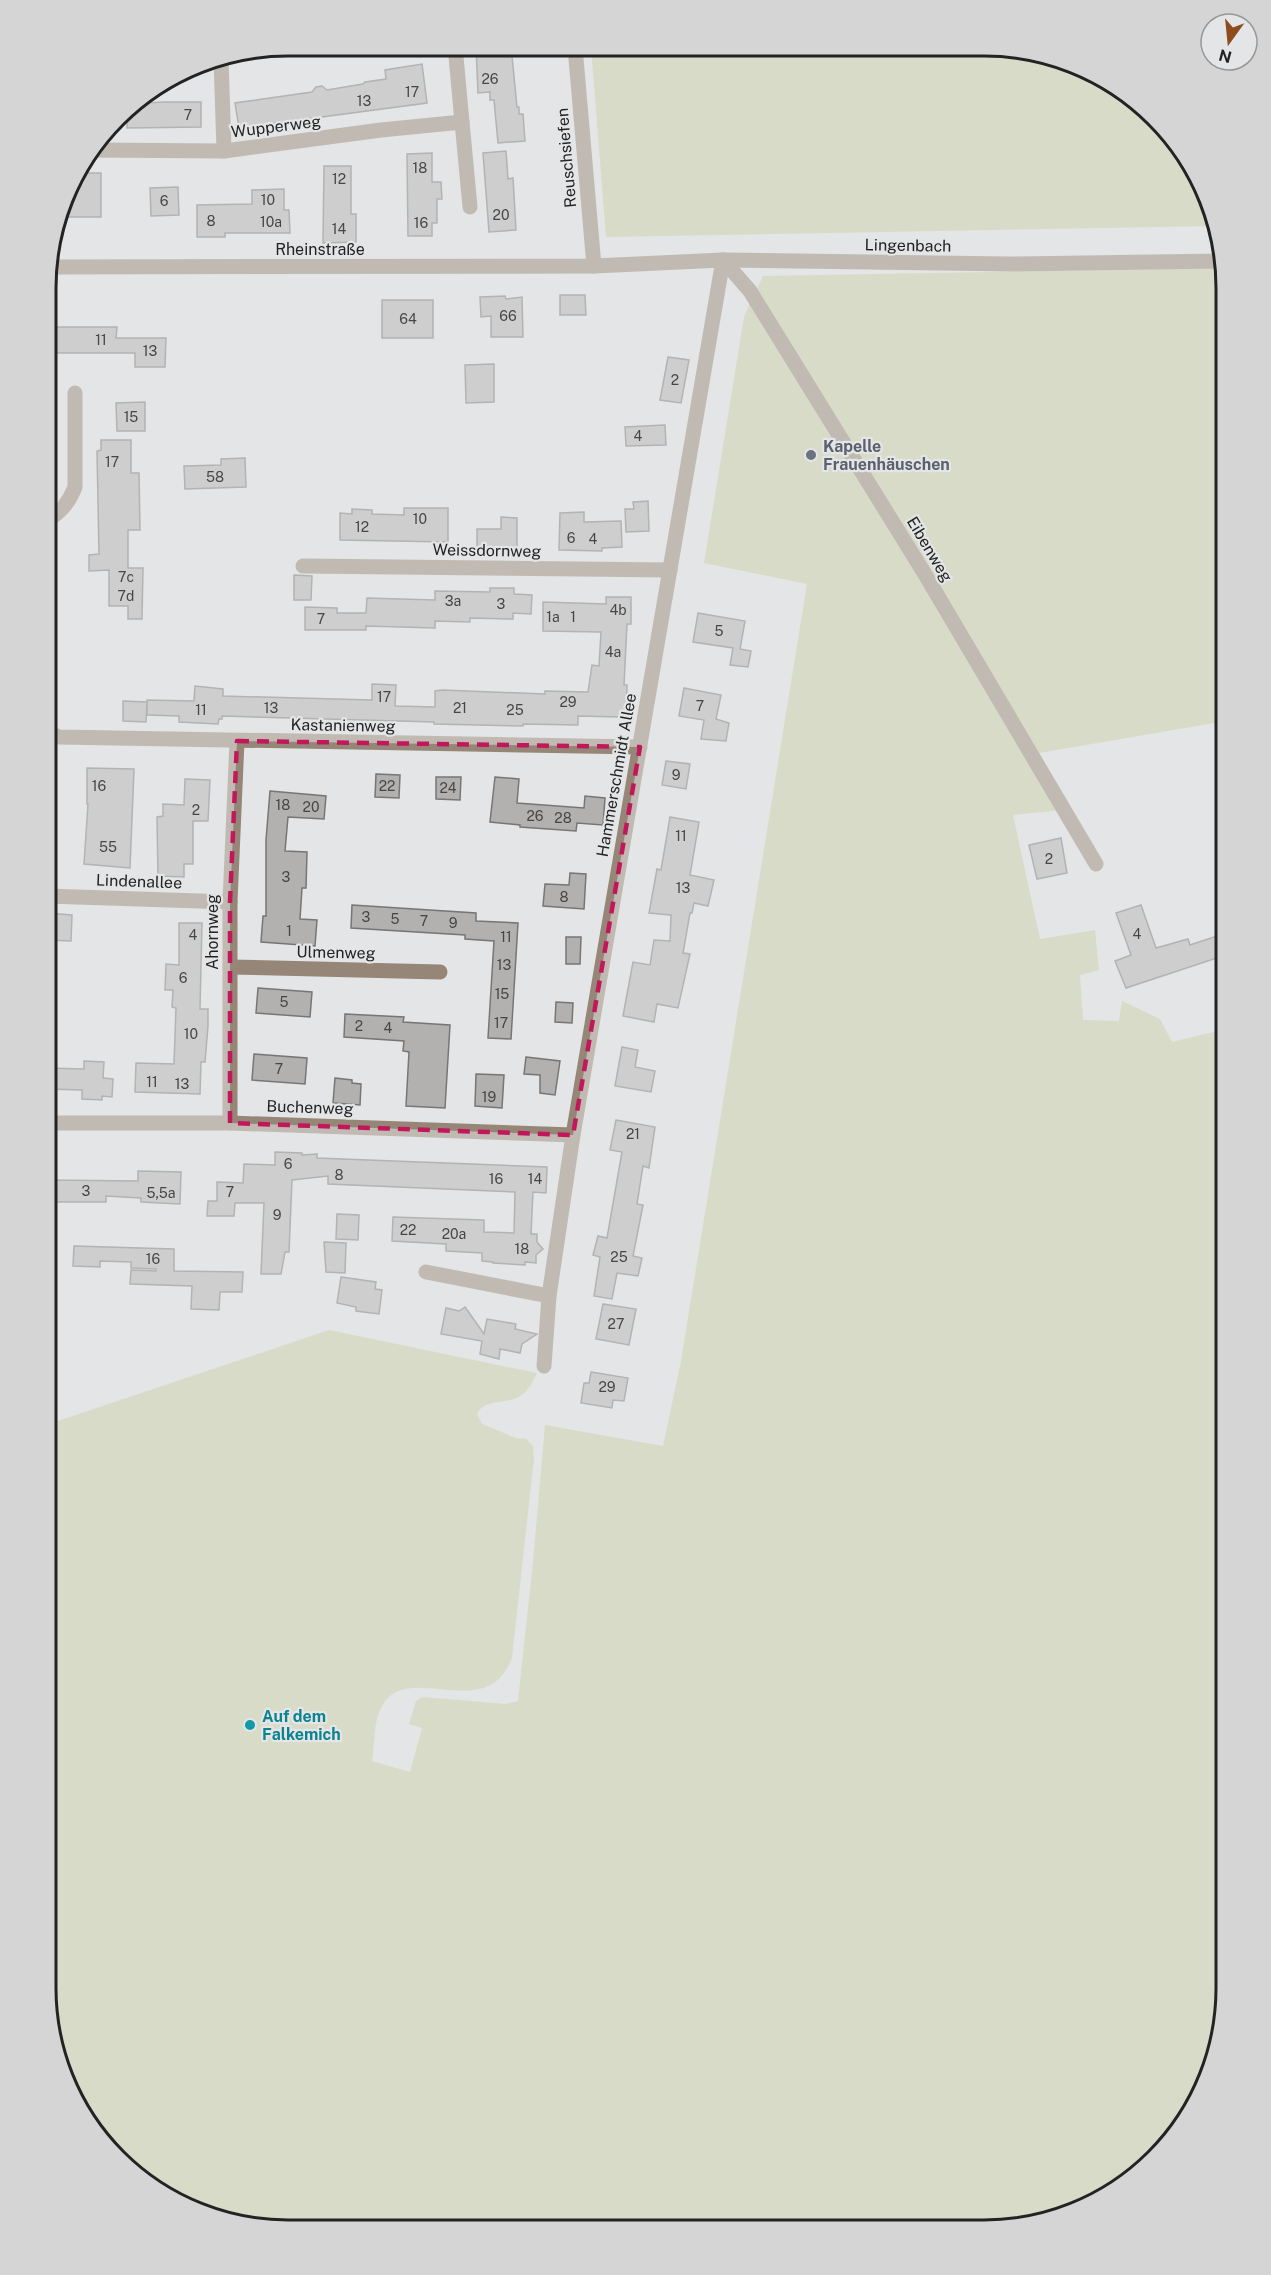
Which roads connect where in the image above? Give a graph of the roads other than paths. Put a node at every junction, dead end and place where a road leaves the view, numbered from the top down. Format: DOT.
graph roads {
  1 [pos="456,55"];
  2 [pos="576,55"];
  3 [pos="221,65"];
  4 [pos="462,122"];
  5 [pos="101,150"];
  6 [pos="224,151"];
  7 [pos="470,207"];
  8 [pos="723,260"];
  9 [pos="1214,261"];
  10 [pos="594,266"];
  11 [pos="56,267"];
  12 [pos="75,393"];
  13 [pos="56,514"];
  14 [pos="303,567"];
  15 [pos="670,570"];
  16 [pos="56,735"];
  17 [pos="237,741"];
  18 [pos="640,747"];
  19 [pos="1096,864"];
  20 [pos="56,896"];
  21 [pos="230,902"];
  22 [pos="230,967"];
  23 [pos="440,972"];
  24 [pos="56,1123"];
  25 [pos="230,1123"];
  26 [pos="573,1135"];
  27 [pos="426,1272"];
  28 [pos="549,1296"];
  29 [pos="544,1366"];
  1 -- 4 [label="street"];
  2 -- 10 [label="street, Reuschsiefen"];
  3 -- 6 [label="street"];
  4 -- 6 [label="street, Wupperweg"];
  4 -- 7 [label="street"];
  5 -- 6 [label="street, Wupperweg"];
  8 -- 9 [label="street, Lingenbach"];
  8 -- 10 [label="street, Lingenbach"];
  8 -- 15 [label="street, Hammerschmidt Allee"];
  8 -- 19 [label="street, Eibenweg"];
  10 -- 11 [label="street, Rheinstraße"];
  12 -- 13 [label="street"];
  14 -- 15 [label="street, Weissdornweg"];
  15 -- 18 [label="street, Hammerschmidt Allee"];
  16 -- 17 [label="street, Kastanienweg"];
  17 -- 18 [label="street, Kastanienweg"];
  17 -- 21 [label="street, Ahornweg"];
  18 -- 26 [label="street, Hammerschmidt Allee"];
  20 -- 21 [label="street, Lindenallee"];
  21 -- 22 [label="street, Ahornweg"];
  22 -- 23 [label="street, Ulmenweg"];
  22 -- 25 [label="street, Ahornweg"];
  24 -- 25 [label="street, Buchenweg"];
  25 -- 26 [label="street, Buchenweg"];
  26 -- 28 [label="street, Hammerschmidt Allee"];
  27 -- 28 [label="street"];
  28 -- 29 [label="street, Hammerschmidt Allee"];
}
